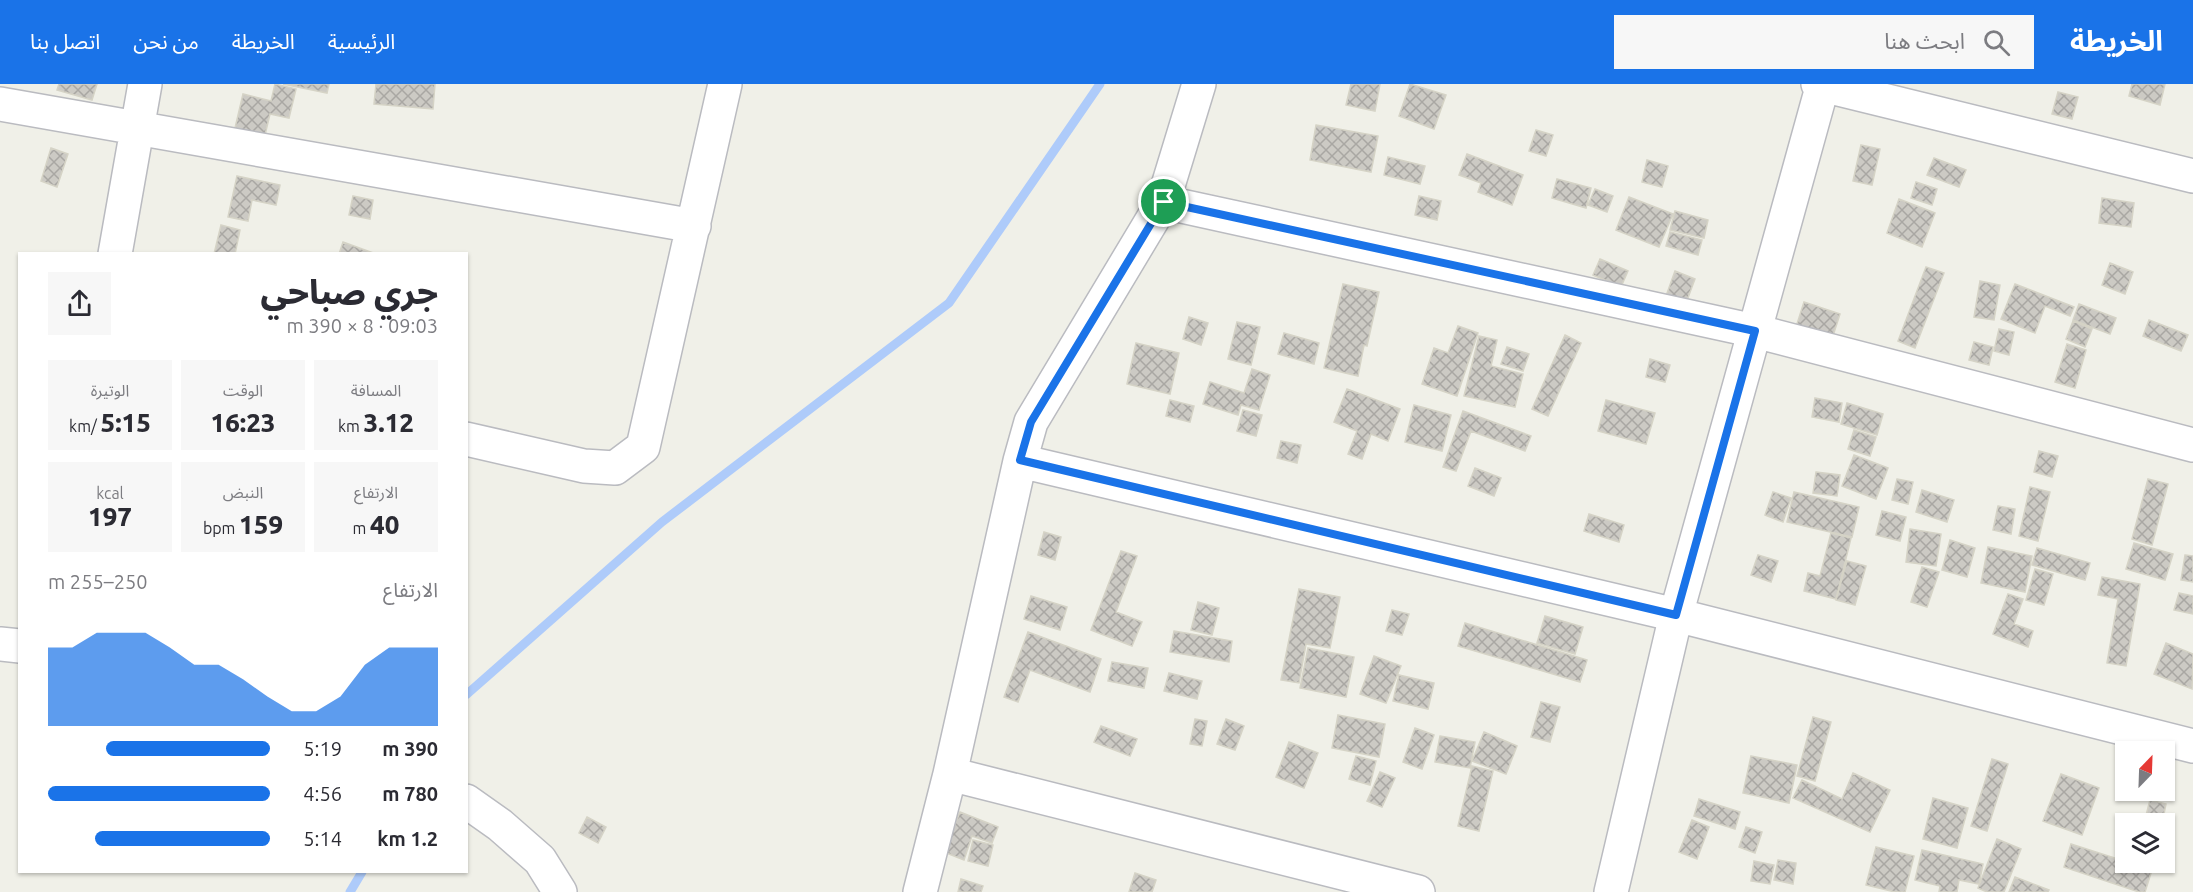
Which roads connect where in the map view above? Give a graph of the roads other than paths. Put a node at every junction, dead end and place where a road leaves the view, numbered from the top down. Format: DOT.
graph roads {
  1 [pos="145,84"];
  2 [pos="725,84"];
  3 [pos="1199,84"];
  4 [pos="1821,84"];
  5 [pos="0,104"];
  6 [pos="137,129"];
  7 [pos="2193,176"];
  8 [pos="1164,202"];
  9 [pos="694,226"];
  10 [pos="115,252"];
  11 [pos="1755,331"];
  12 [pos="468,440"];
  13 [pos="2193,445"];
  14 [pos="1020,460"];
  15 [pos="1676,615"];
  16 [pos="0,644"];
  17 [pos="18,646"];
  18 [pos="2193,746"];
  19 [pos="950,774"];
  20 [pos="468,802"];
  21 [pos="560,892"];
  22 [pos="920,892"];
  23 [pos="1418,892"];
  24 [pos="1611,892"];
  1 -- 6 [label="street"];
  2 -- 9 [label="street"];
  3 -- 8 [label="street"];
  4 -- 7 [label="street"];
  4 -- 11 [label="street"];
  5 -- 6 [label="street"];
  6 -- 9 [label="street"];
  6 -- 10 [label="street"];
  8 -- 11 [label="street"];
  8 -- 14 [label="street"];
  9 -- 12 [label="street"];
  11 -- 13 [label="street"];
  11 -- 15 [label="street"];
  14 -- 15 [label="street"];
  14 -- 19 [label="street"];
  15 -- 18 [label="street"];
  15 -- 24 [label="street"];
  16 -- 17 [label="street"];
  19 -- 22 [label="street"];
  19 -- 23 [label="street"];
  20 -- 21 [label="street"];
}
